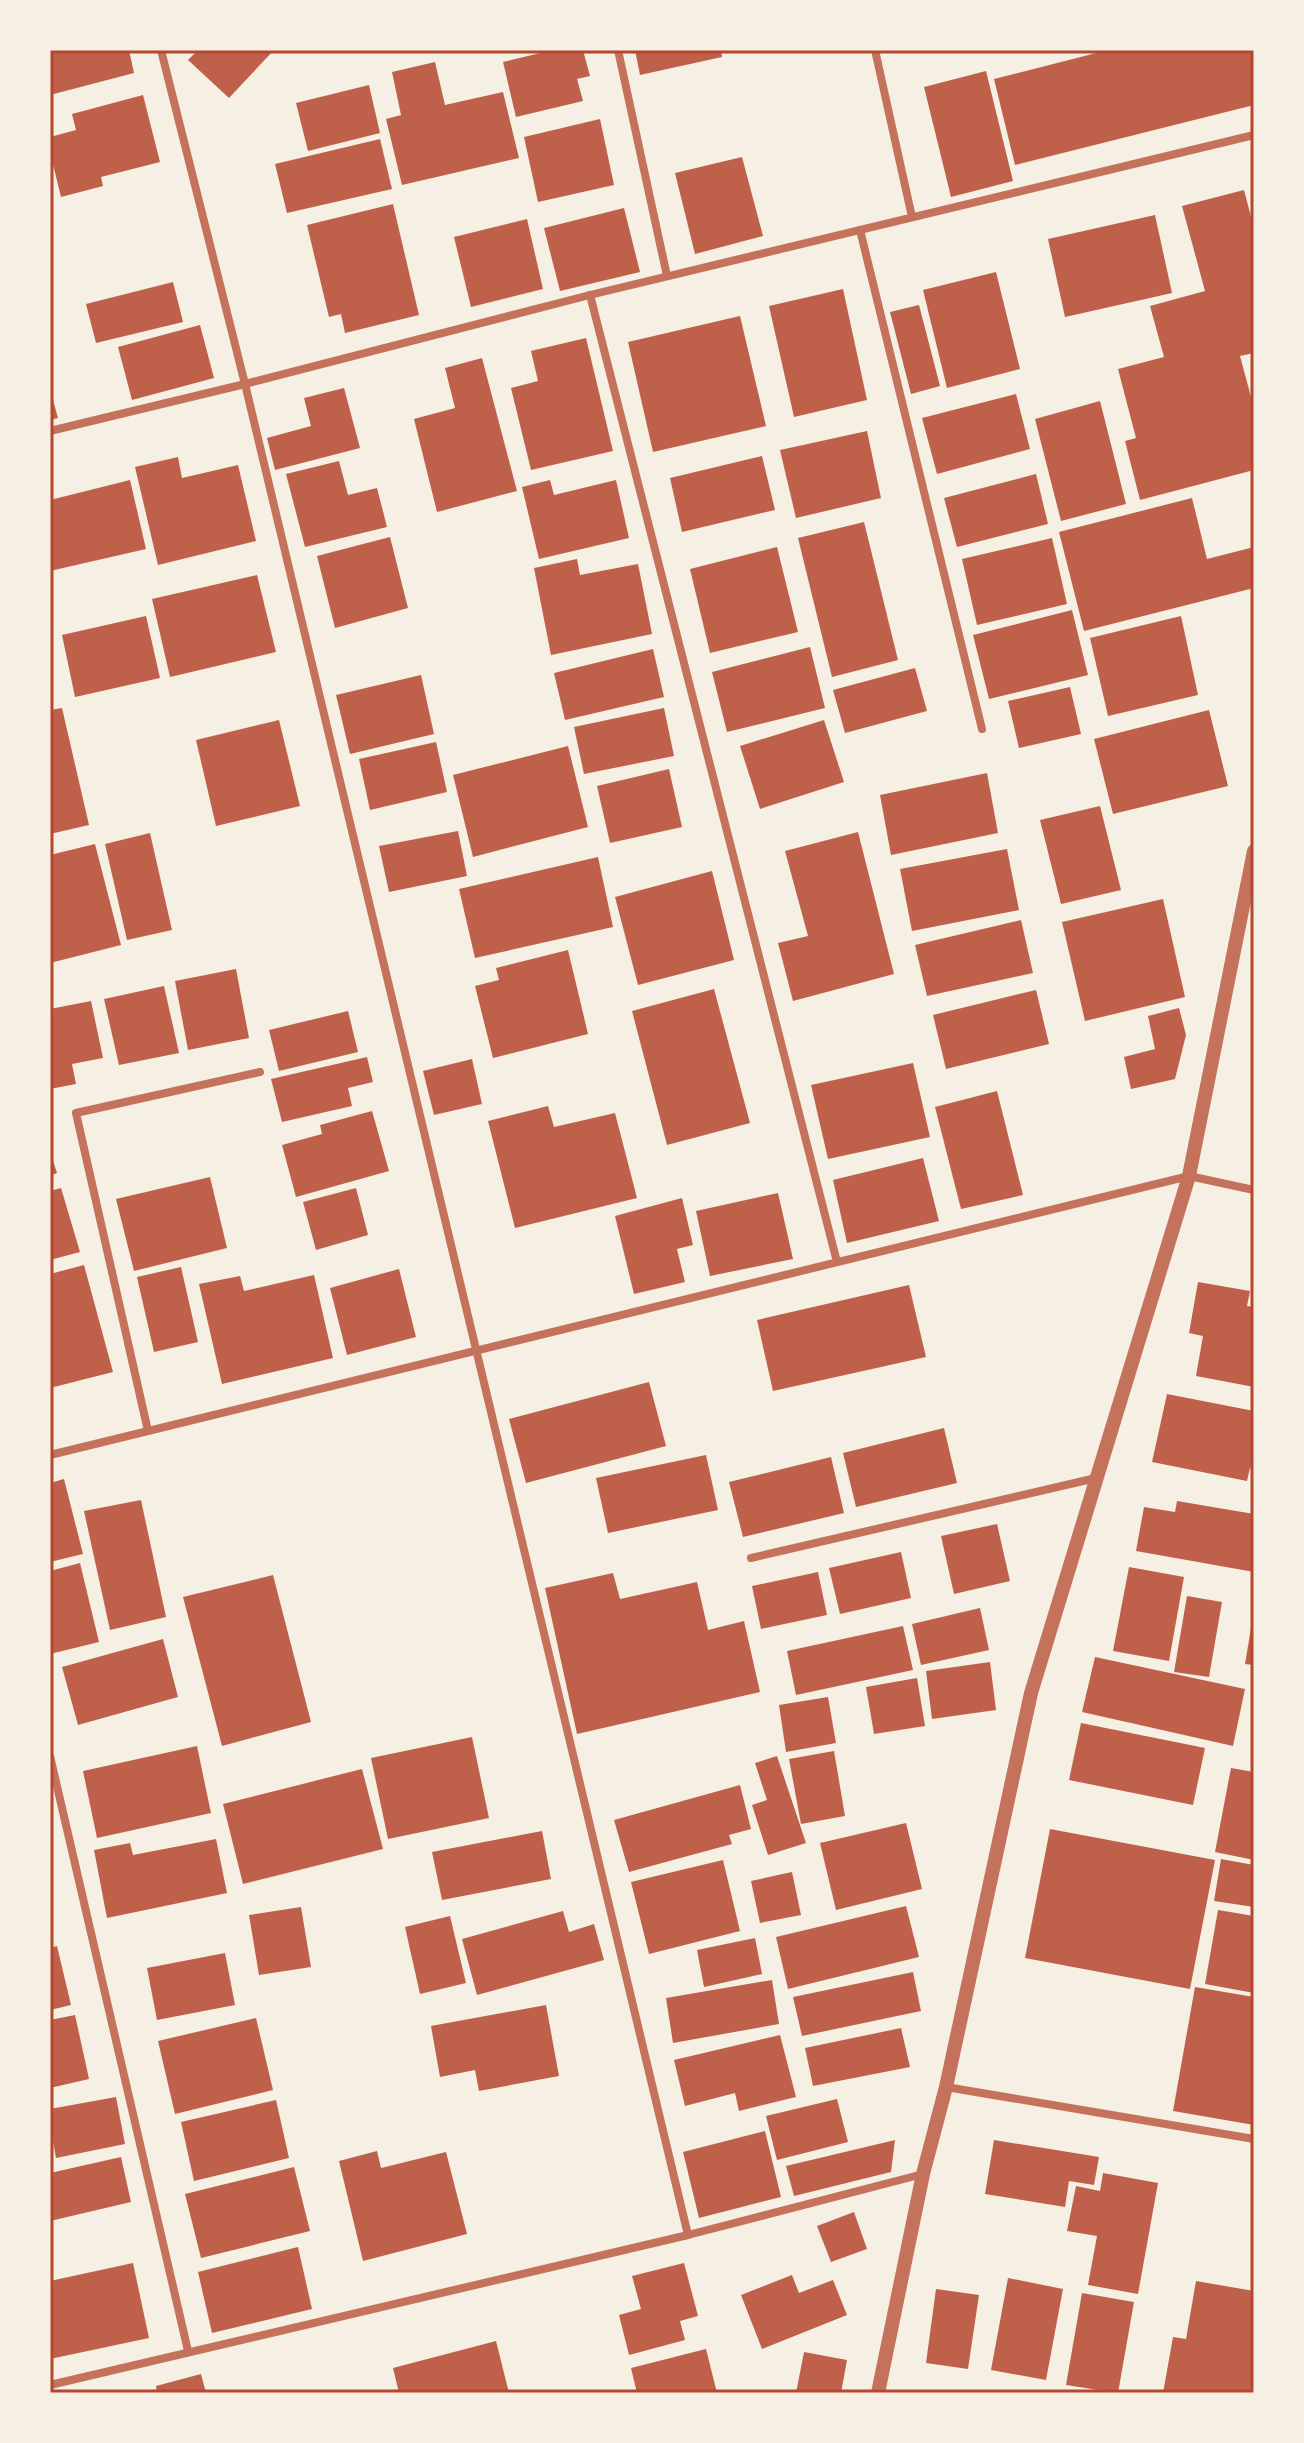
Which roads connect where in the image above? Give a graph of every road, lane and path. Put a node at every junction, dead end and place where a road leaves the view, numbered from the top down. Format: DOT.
graph roads {
  1 [pos="161,50"];
  2 [pos="618,50"];
  3 [pos="875,50"];
  4 [pos="1254,135"];
  5 [pos="912,217"];
  6 [pos="860,230"];
  7 [pos="667,276"];
  8 [pos="590,295"];
  9 [pos="245,384"];
  10 [pos="50,431"];
  11 [pos="982,729"];
  12 [pos="1254,851"];
  13 [pos="260,1072"];
  14 [pos="1189,1176"];
  15 [pos="1254,1190"];
  16 [pos="837,1262"];
  17 [pos="475,1350"];
  18 [pos="148,1431"];
  19 [pos="50,1455"];
  20 [pos="1096,1478"];
  21 [pos="751,1558"];
  22 [pos="50,1756"];
  23 [pos="946,2087"];
  24 [pos="1254,2139"];
  25 [pos="923,2174"];
  26 [pos="688,2235"];
  27 [pos="188,2351"];
  28 [pos="50,2385"];
  29 [pos="878,2393"];
  1 -- 9 [label="street"];
  2 -- 7 [label="street"];
  3 -- 5 [label="street"];
  4 -- 5 [label="street"];
  5 -- 6 [label="street"];
  6 -- 7 [label="street"];
  6 -- 11 [label="street"];
  7 -- 8 [label="street"];
  8 -- 9 [label="street"];
  8 -- 16 [label="street"];
  9 -- 10 [label="street"];
  9 -- 17 [label="street"];
  12 -- 14 [label="street"];
  13 -- 18 [label="street"];
  14 -- 15 [label="street"];
  14 -- 16 [label="street"];
  14 -- 20 [label="street"];
  16 -- 17 [label="street"];
  17 -- 18 [label="street"];
  17 -- 26 [label="street"];
  18 -- 19 [label="street"];
  20 -- 21 [label="street"];
  20 -- 23 [label="street"];
  22 -- 27 [label="street"];
  23 -- 24 [label="street"];
  23 -- 25 [label="street"];
  25 -- 26 [label="street"];
  25 -- 29 [label="street"];
  26 -- 27 [label="street"];
  27 -- 28 [label="street"];
}
